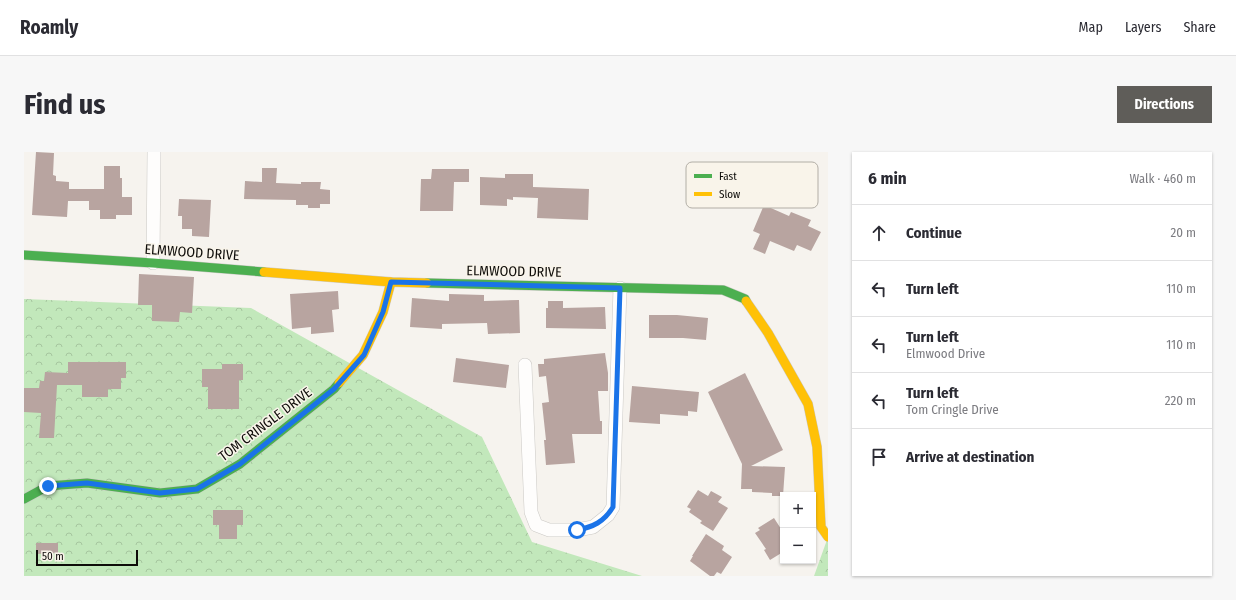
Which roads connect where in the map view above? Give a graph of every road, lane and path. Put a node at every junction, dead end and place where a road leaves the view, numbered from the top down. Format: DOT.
graph roads {
  1 [pos="154,152"];
  2 [pos="24,255"];
  3 [pos="153,263"];
  4 [pos="391,282"];
  5 [pos="620,288"];
  6 [pos="525,365"];
  7 [pos="24,499"];
  8 [pos="828,537"];
  1 -- 3 [label="street"];
  2 -- 3 [label="street, ELMWOOD DRIVE"];
  3 -- 4 [label="street, ELMWOOD DRIVE"];
  4 -- 5 [label="street, ELMWOOD DRIVE"];
  4 -- 7 [label="street, TOM CRINGLE DRIVE"];
  5 -- 6 [label="street"];
  5 -- 8 [label="street, ELMWOOD DRIVE"];
}
